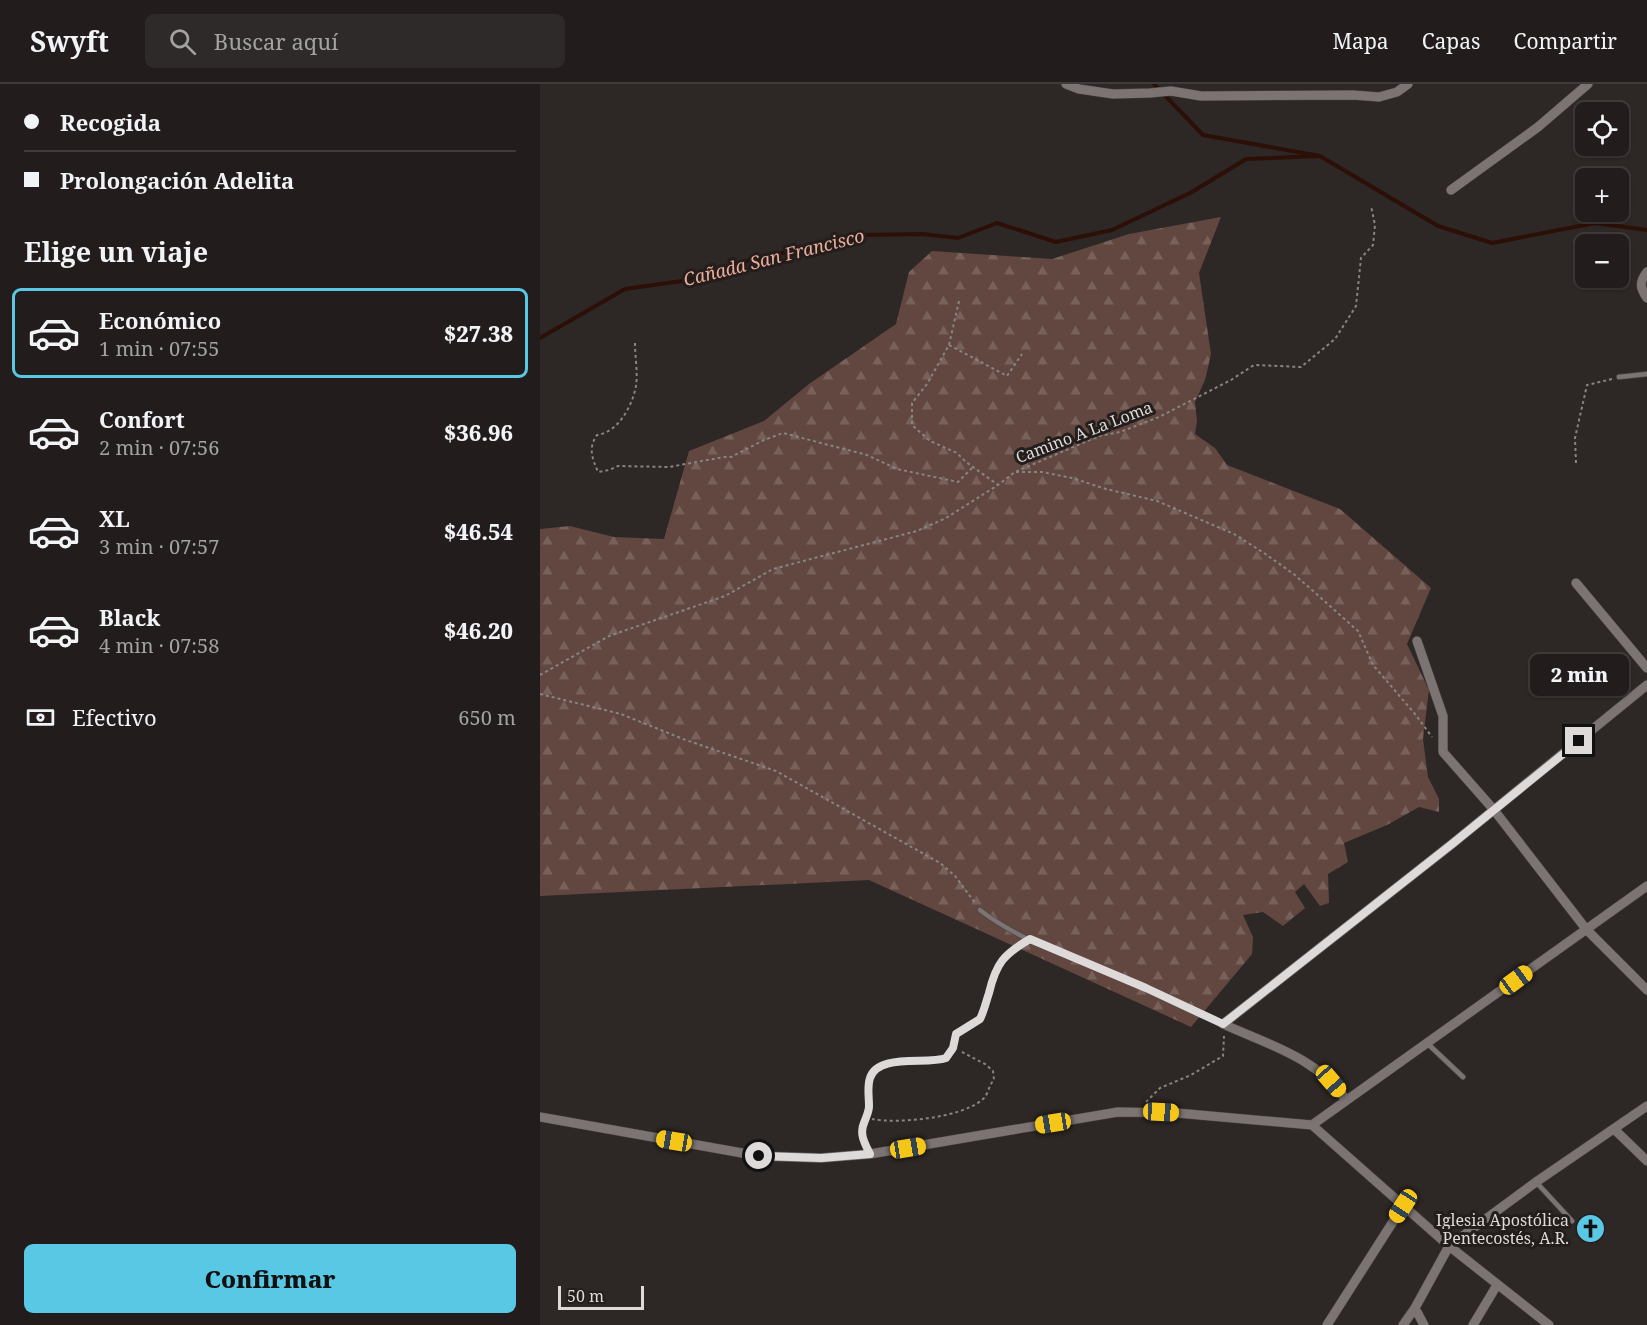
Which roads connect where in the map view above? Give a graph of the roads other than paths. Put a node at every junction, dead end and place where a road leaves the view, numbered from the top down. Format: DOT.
graph roads {
  1 [pos="1066,84"];
  2 [pos="1408,84"];
  3 [pos="1588,84"];
  4 [pos="1451,190"];
  5 [pos="1647,272"];
  6 [pos="1647,298"];
  7 [pos="1647,374"];
  8 [pos="1619,377"];
  9 [pos="1576,583"];
  10 [pos="1417,641"];
  11 [pos="1647,668"];
  12 [pos="1647,685"];
  13 [pos="1494,810"];
  14 [pos="1647,886"];
  15 [pos="980,910"];
  16 [pos="1586,929"];
  17 [pos="1030,939"];
  18 [pos="1647,990"];
  19 [pos="1223,1024"];
  20 [pos="1428,1044"];
  21 [pos="1463,1077"];
  22 [pos="1346,1100"];
  23 [pos="1647,1106"];
  24 [pos="540,1117"];
  25 [pos="1312,1125"];
  26 [pos="1614,1129"];
  27 [pos="870,1154"];
  28 [pos="1647,1161"];
  29 [pos="1536,1182"];
  30 [pos="1403,1206"];
  31 [pos="1572,1221"];
  32 [pos="1449,1246"];
  33 [pos="1497,1285"];
  34 [pos="1415,1308"];
  35 [pos="1327,1325"];
  36 [pos="1403,1325"];
  37 [pos="1424,1325"];
  38 [pos="1473,1325"];
  39 [pos="1549,1325"];
  1 -- 2 [label="street"];
  3 -- 4 [label="street"];
  5 -- 6 [label="street"];
  7 -- 8 [label="lane"];
  9 -- 11 [label="street"];
  10 -- 13 [label="street"];
  12 -- 13 [label="street"];
  13 -- 16 [label="street"];
  13 -- 19 [label="street"];
  14 -- 16 [label="street"];
  15 -- 17 [label="lane"];
  16 -- 18 [label="street"];
  16 -- 20 [label="street"];
  17 -- 19 [label="lane"];
  17 -- 27 [label="lane"];
  19 -- 22 [label="street"];
  20 -- 21 [label="lane"];
  20 -- 22 [label="street"];
  22 -- 25 [label="street"];
  23 -- 26 [label="street"];
  24 -- 27 [label="street"];
  25 -- 27 [label="street"];
  25 -- 30 [label="street"];
  26 -- 28 [label="street"];
  26 -- 29 [label="street"];
  29 -- 31 [label="lane"];
  29 -- 32 [label="street"];
  30 -- 32 [label="street"];
  30 -- 35 [label="street"];
  32 -- 33 [label="street"];
  32 -- 34 [label="street"];
  33 -- 38 [label="street"];
  33 -- 39 [label="street"];
  34 -- 36 [label="street"];
  34 -- 37 [label="street"];
}
